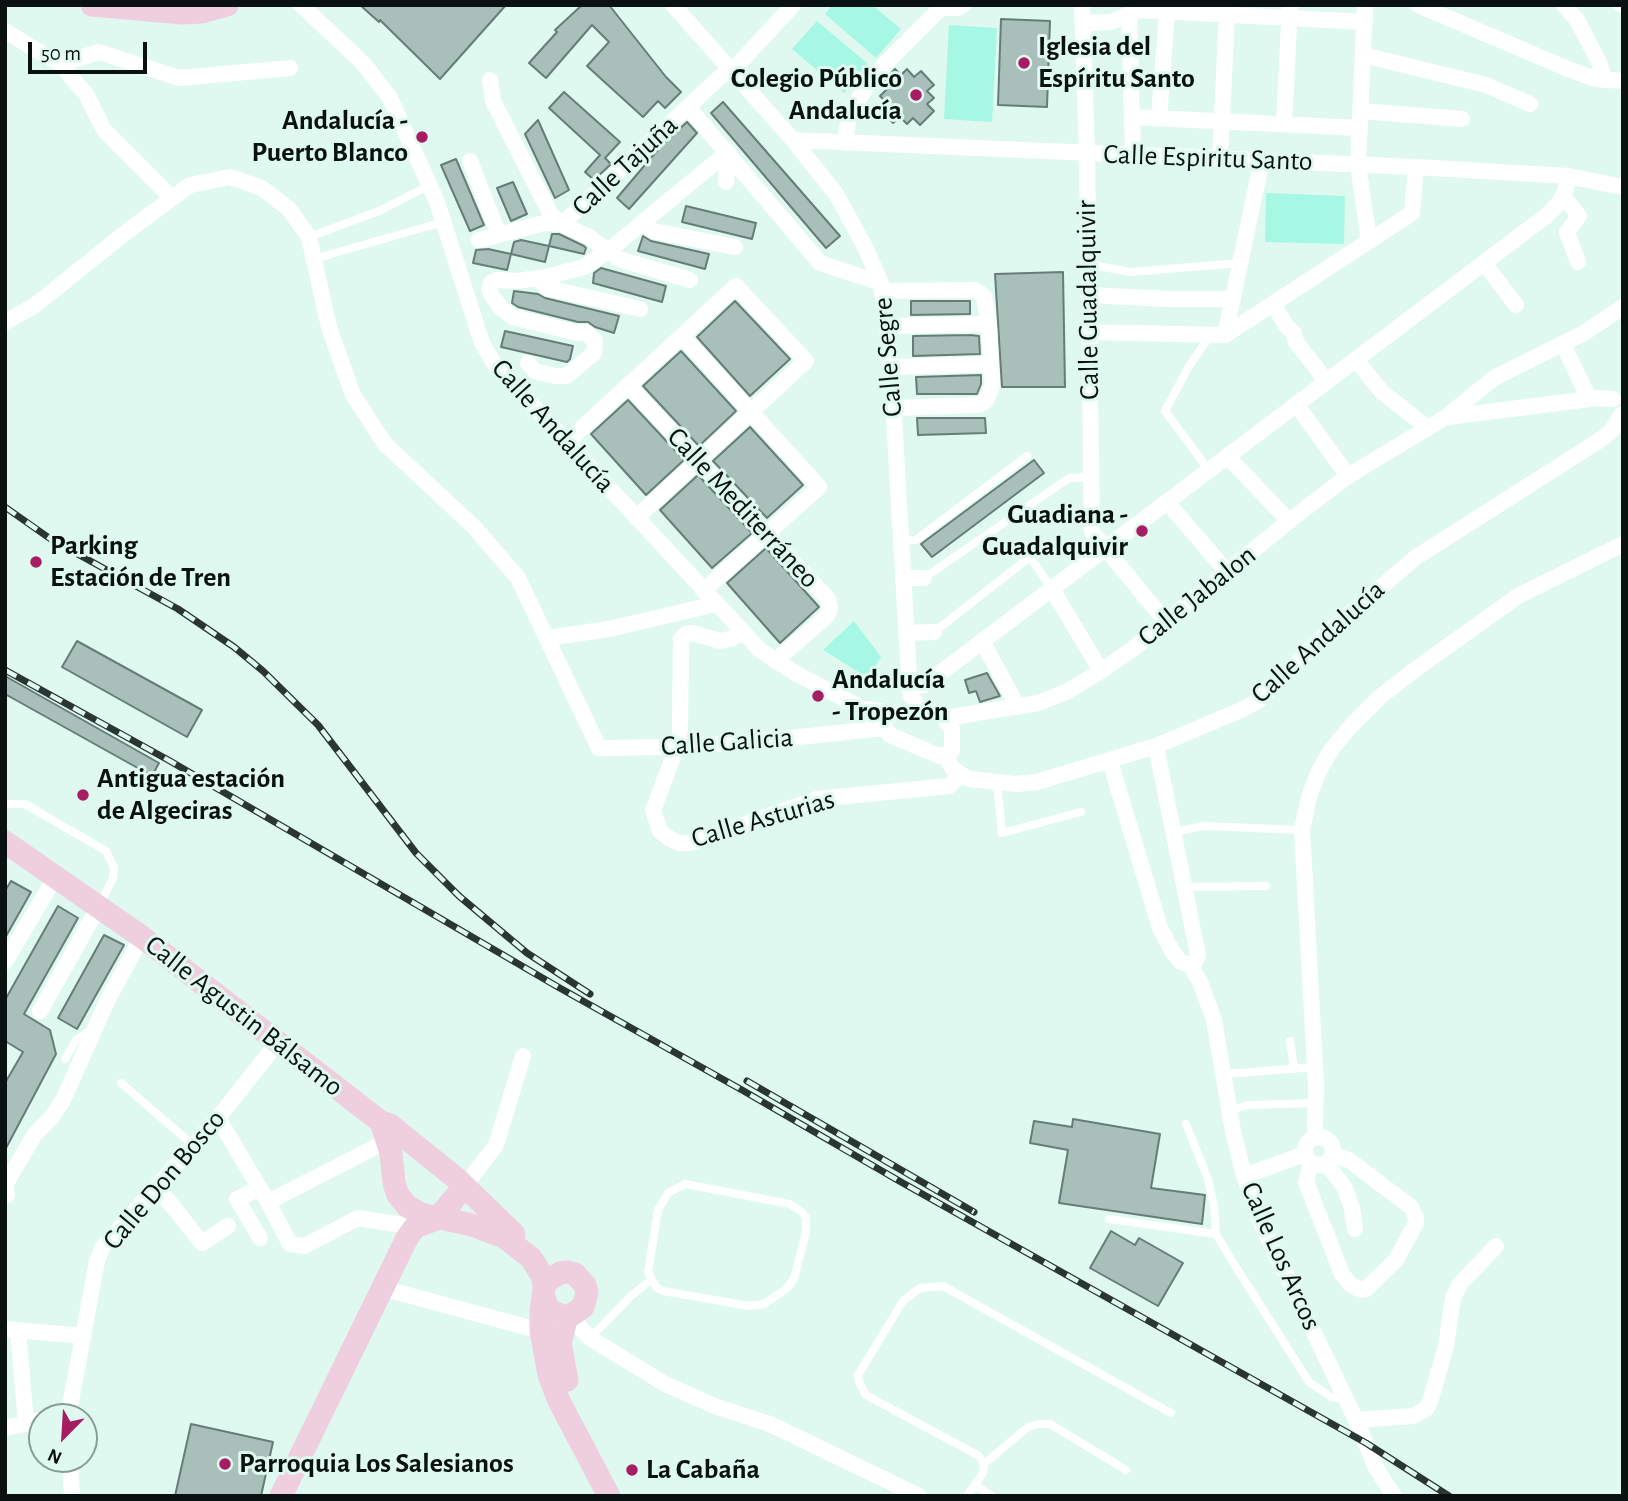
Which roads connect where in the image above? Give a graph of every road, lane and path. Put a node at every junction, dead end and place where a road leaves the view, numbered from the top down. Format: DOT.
graph roads {
  1 [pos="92,5"];
  2 [pos="300,5"];
  3 [pos="673,5"];
  4 [pos="793,5"];
  5 [pos="963,5"];
  6 [pos="1082,5"];
  7 [pos="1418,5"];
  8 [pos="1564,5"];
  9 [pos="222,6"];
  10 [pos="1177,10"];
  11 [pos="1290,12"];
  12 [pos="1365,13"];
  13 [pos="1129,14"];
  14 [pos="1227,15"];
  15 [pos="1083,23"];
  16 [pos="5,32"];
  17 [pos="1363,55"];
  18 [pos="60,64"];
  19 [pos="290,68"];
  20 [pos="732,71"];
  21 [pos="490,80"];
  22 [pos="1605,80"];
  23 [pos="1623,81"];
  24 [pos="1530,104"];
  25 [pos="688,107"];
  26 [pos="1361,111"];
  27 [pos="1132,117"];
  28 [pos="1159,118"];
  29 [pos="1462,119"];
  30 [pos="1222,121"];
  31 [pos="1284,124"];
  32 [pos="1360,128"];
  33 [pos="793,140"];
  34 [pos="845,143"];
  35 [pos="728,152"];
  36 [pos="1087,153"];
  37 [pos="1133,155"];
  38 [pos="1220,158"];
  39 [pos="1262,160"];
  40 [pos="470,161"];
  41 [pos="1358,165"];
  42 [pos="1416,167"];
  43 [pos="1568,176"];
  44 [pos="726,182"];
  45 [pos="430,185"];
  46 [pos="1623,187"];
  47 [pos="1563,196"];
  48 [pos="172,198"];
  49 [pos="643,221"];
  50 [pos="443,222"];
  51 [pos="562,224"];
  52 [pos="499,235"];
  53 [pos="309,237"];
  54 [pos="479,240"];
  55 [pos="1368,241"];
  56 [pos="736,247"];
  57 [pos="608,251"];
  58 [pos="314,259"];
  59 [pos="1578,262"];
  60 [pos="1240,263"];
  61 [pos="1484,263"];
  62 [pos="1088,264"];
  63 [pos="538,278"];
  64 [pos="690,280"];
  65 [pos="882,287"];
  66 [pos="1088,295"];
  67 [pos="1233,299"];
  68 [pos="1273,304"];
  69 [pos="1516,305"];
  70 [pos="1623,307"];
  71 [pos="640,309"];
  72 [pos="5,322"];
  73 [pos="989,324"];
  74 [pos="887,326"];
  75 [pos="1088,332"];
  76 [pos="1218,335"];
  77 [pos="682,336"];
  78 [pos="1563,344"];
  79 [pos="1356,360"];
  80 [pos="528,363"];
  81 [pos="990,364"];
  82 [pos="890,367"];
  83 [pos="1327,382"];
  84 [pos="628,385"];
  85 [pos="1618,394"];
  86 [pos="1589,399"];
  87 [pos="1296,404"];
  88 [pos="893,408"];
  89 [pos="751,412"];
  90 [pos="1622,415"];
  91 [pos="1446,417"];
  92 [pos="1428,428"];
  93 [pos="566,442"];
  94 [pos="1027,456"];
  95 [pos="1227,456"];
  96 [pos="699,460"];
  97 [pos="1209,470"];
  98 [pos="1348,476"];
  99 [pos="1091,477"];
  100 [pos="1167,502"];
  101 [pos="636,518"];
  102 [pos="1289,521"];
  103 [pos="767,533"];
  104 [pos="901,541"];
  105 [pos="1623,544"];
  106 [pos="1106,548"];
  107 [pos="1227,572"];
  108 [pos="903,578"];
  109 [pos="924,578"];
  110 [pos="1052,589"];
  111 [pos="704,591"];
  112 [pos="716,604"];
  113 [pos="1166,622"];
  114 [pos="934,632"];
  115 [pos="742,633"];
  116 [pos="906,633"];
  117 [pos="547,638"];
  118 [pos="982,641"];
  119 [pos="775,661"];
  120 [pos="1101,671"];
  121 [pos="911,691"];
  122 [pos="1018,707"];
  123 [pos="861,708"];
  124 [pos="922,712"];
  125 [pos="946,718"];
  126 [pos="890,719"];
  127 [pos="854,731"];
  128 [pos="1156,746"];
  129 [pos="677,747"];
  130 [pos="945,755"];
  131 [pos="1110,761"];
  132 [pos="960,775"];
  133 [pos="997,783"];
  134 [pos="5,804"];
  135 [pos="1081,812"];
  136 [pos="1302,830"];
  137 [pos="1172,832"];
  138 [pos="5,842"];
  139 [pos="56,876"];
  140 [pos="1266,886"];
  141 [pos="1183,887"];
  142 [pos="99,906"];
  143 [pos="142,937"];
  144 [pos="5,962"];
  145 [pos="1190,965"];
  146 [pos="40,1012"];
  147 [pos="95,1029"];
  148 [pos="1290,1041"];
  149 [pos="278,1042"];
  150 [pos="523,1056"];
  151 [pos="65,1059"];
  152 [pos="1315,1067"];
  153 [pos="1294,1069"];
  154 [pos="1224,1074"];
  155 [pos="121,1083"];
  156 [pos="1315,1103"];
  157 [pos="1230,1110"];
  158 [pos="218,1118"];
  159 [pos="1186,1124"];
  160 [pos="384,1131"];
  161 [pos="1317,1138"];
  162 [pos="414,1144"];
  163 [pos="193,1145"];
  164 [pos="1319,1159"];
  165 [pos="394,1170"];
  166 [pos="1244,1175"];
  167 [pos="157,1187"];
  168 [pos="463,1188"];
  169 [pos="7,1195"];
  170 [pos="264,1195"];
  171 [pos="437,1219"];
  172 [pos="1109,1219"];
  173 [pos="228,1226"];
  174 [pos="415,1227"];
  175 [pos="1355,1230"];
  176 [pos="1216,1234"];
  177 [pos="260,1238"];
  178 [pos="1496,1246"];
  179 [pos="564,1272"];
  180 [pos="651,1280"];
  181 [pos="382,1288"];
  182 [pos="543,1292"];
  183 [pos="569,1316"];
  184 [pos="11,1329"];
  185 [pos="533,1329"];
  186 [pos="84,1336"];
  187 [pos="590,1338"];
  188 [pos="1347,1400"];
  189 [pos="29,1403"];
  190 [pos="69,1403"];
  191 [pos="1171,1413"];
  192 [pos="1356,1420"];
  193 [pos="28,1423"];
  194 [pos="5,1428"];
  195 [pos="984,1464"];
  196 [pos="1126,1470"];
  197 [pos="71,1473"];
  198 [pos="975,1485"];
  199 [pos="72,1496"];
  200 [pos="281,1496"];
  201 [pos="609,1496"];
  202 [pos="625,1496"];
  203 [pos="919,1496"];
  204 [pos="967,1496"];
  205 [pos="992,1496"];
  206 [pos="1394,1496"];
  1 -- 9 [label="street"];
  2 -- 45 [label="street, Calle Andalucía"];
  3 -- 20 [label="street, Calle Segre"];
  4 -- 20 [label="street, Calle Tajuña"];
  5 -- 34 [label="street"];
  6 -- 15 [label="street, Calle Guadalquivir"];
  7 -- 22 [label="street"];
  8 -- 22 [label="street"];
  10 -- 13 [label="street"];
  10 -- 14 [label="street"];
  10 -- 28 [label="street"];
  11 -- 12 [label="street"];
  11 -- 14 [label="street"];
  11 -- 31 [label="street"];
  12 -- 17 [label="street"];
  13 -- 15 [label="street"];
  13 -- 27 [label="street"];
  14 -- 30 [label="street"];
  15 -- 36 [label="street, Calle Guadalquivir"];
  16 -- 18 [label="street"];
  17 -- 24 [label="street"];
  17 -- 26 [label="street"];
  18 -- 19 [label="street"];
  18 -- 48 [label="street"];
  20 -- 25 [label="street, Calle Tajuña"];
  20 -- 33 [label="street, Calle Segre"];
  21 -- 51 [label="street"];
  22 -- 23 [label="street"];
  25 -- 35 [label="street"];
  25 -- 51 [label="street, Calle Tajuña"];
  26 -- 29 [label="street"];
  26 -- 32 [label="street"];
  27 -- 28 [label="street"];
  27 -- 37 [label="street"];
  28 -- 30 [label="street"];
  30 -- 31 [label="street"];
  30 -- 38 [label="street"];
  31 -- 32 [label="street"];
  32 -- 41 [label="street"];
  33 -- 34 [label="street, Calle Espiritu Santo"];
  33 -- 65 [label="street, Calle Segre"];
  34 -- 36 [label="street, Calle Espiritu Santo"];
  35 -- 44 [label="street"];
  35 -- 49 [label="street"];
  35 -- 65 [label="street"];
  36 -- 37 [label="street, Calle Espiritu Santo"];
  36 -- 62 [label="street, Calle Guadalquivir"];
  37 -- 38 [label="street, Calle Espiritu Santo"];
  38 -- 39 [label="street, Calle Espiritu Santo"];
  39 -- 41 [label="street, Calle Espiritu Santo"];
  39 -- 60 [label="street"];
  40 -- 52 [label="street"];
  41 -- 42 [label="street, Calle Espiritu Santo"];
  41 -- 55 [label="street"];
  42 -- 43 [label="street, Calle Espiritu Santo"];
  42 -- 55 [label="street"];
  43 -- 46 [label="street, Calle Espiritu Santo"];
  43 -- 47 [label="street"];
  45 -- 50 [label="street, Calle Andalucía"];
  45 -- 53 [label="lane"];
  47 -- 59 [label="street"];
  47 -- 61 [label="street"];
  48 -- 53 [label="street"];
  48 -- 72 [label="street"];
  49 -- 56 [label="street"];
  49 -- 57 [label="street"];
  50 -- 58 [label="lane"];
  50 -- 93 [label="street, Calle Andalucía"];
  51 -- 52 [label="street, Calle Tajuña"];
  51 -- 57 [label="street"];
  52 -- 54 [label="street, Calle Tajuña"];
  53 -- 58 [label="street"];
  55 -- 68 [label="street"];
  57 -- 63 [label="street"];
  57 -- 64 [label="street"];
  58 -- 117 [label="street"];
  60 -- 62 [label="lane"];
  60 -- 67 [label="street"];
  61 -- 69 [label="street"];
  61 -- 79 [label="street"];
  62 -- 66 [label="street, Calle Guadalquivir"];
  63 -- 71 [label="street"];
  63 -- 80 [label="street"];
  65 -- 73 [label="street"];
  65 -- 74 [label="street, Calle Segre"];
  66 -- 67 [label="street"];
  66 -- 75 [label="street, Calle Guadalquivir"];
  67 -- 76 [label="street"];
  68 -- 76 [label="street"];
  68 -- 83 [label="street"];
  70 -- 78 [label="street, Calle Jabalon"];
  73 -- 74 [label="street"];
  73 -- 81 [label="street"];
  74 -- 82 [label="street, Calle Segre"];
  75 -- 76 [label="street"];
  75 -- 99 [label="street, Calle Guadalquivir"];
  76 -- 97 [label="lane"];
  77 -- 84 [label="street"];
  77 -- 89 [label="street"];
  77 -- 89 [label="street"];
  78 -- 86 [label="street"];
  78 -- 91 [label="street, Calle Jabalon"];
  79 -- 83 [label="street"];
  79 -- 92 [label="street"];
  81 -- 82 [label="street"];
  81 -- 88 [label="street"];
  82 -- 88 [label="street, Calle Segre"];
  83 -- 87 [label="street"];
  84 -- 93 [label="street"];
  84 -- 96 [label="street, Calle Mediterráneo"];
  85 -- 86 [label="street"];
  85 -- 90 [label="street"];
  86 -- 91 [label="street"];
  87 -- 95 [label="street"];
  87 -- 98 [label="street"];
  88 -- 104 [label="street, Calle Segre"];
  89 -- 96 [label="street"];
  89 -- 103 [label="street"];
  90 -- 128 [label="street, Calle Andalucía"];
  91 -- 92 [label="street, Calle Jabalon"];
  92 -- 98 [label="street, Calle Jabalon"];
  93 -- 101 [label="street, Calle Andalucía"];
  94 -- 104 [label="lane"];
  95 -- 97 [label="street"];
  95 -- 102 [label="street"];
  96 -- 101 [label="street"];
  96 -- 103 [label="street, Calle Mediterráneo"];
  97 -- 100 [label="street"];
  98 -- 102 [label="street, Calle Jabalon"];
  99 -- 106 [label="street, Calle Guadalquivir"];
  99 -- 109 [label="lane"];
  100 -- 106 [label="street"];
  100 -- 107 [label="street"];
  101 -- 111 [label="street, Calle Andalucía"];
  102 -- 107 [label="street, Calle Jabalon"];
  103 -- 111 [label="street"];
  103 -- 119 [label="street, Calle Mediterráneo"];
  104 -- 108 [label="street, Calle Segre"];
  105 -- 136 [label="street"];
  106 -- 110 [label="street"];
  106 -- 113 [label="street, Calle Guadalquivir"];
  107 -- 113 [label="street, Calle Jabalon"];
  108 -- 109 [label="street"];
  108 -- 116 [label="street, Calle Segre"];
  110 -- 114 [label="lane"];
  110 -- 118 [label="street"];
  110 -- 120 [label="street"];
  111 -- 112 [label="street, Calle Andalucía"];
  112 -- 115 [label="street, Calle Andalucía"];
  112 -- 117 [label="street"];
  113 -- 120 [label="street, Calle Jabalon"];
  114 -- 116 [label="street"];
  115 -- 119 [label="street, Calle Andalucía"];
  115 -- 129 [label="street"];
  116 -- 121 [label="street, Calle Segre"];
  117 -- 129 [label="street, Calle Galicia"];
  118 -- 121 [label="street"];
  118 -- 122 [label="street"];
  119 -- 123 [label="street, Calle Andalucía"];
  120 -- 122 [label="street, Calle Jabalon"];
  121 -- 124 [label="street"];
  121 -- 126 [label="street"];
  122 -- 125 [label="street, Calle Jabalon"];
  123 -- 126 [label="street, Calle Andalucía"];
  123 -- 127 [label="street"];
  124 -- 125 [label="street"];
  124 -- 126 [label="street"];
  125 -- 130 [label="street"];
  126 -- 127 [label="street, Calle Galicia"];
  126 -- 130 [label="street"];
  127 -- 129 [label="street, Calle Galicia"];
  128 -- 131 [label="street, Calle Andalucía"];
  128 -- 137 [label="street"];
  129 -- 132 [label="street, Calle Asturias"];
  130 -- 132 [label="street"];
  131 -- 133 [label="street, Calle Andalucía"];
  131 -- 145 [label="street, Calle Los Arcos"];
  132 -- 133 [label="street, Calle Andalucía"];
  133 -- 135 [label="lane"];
  134 -- 142 [label="lane"];
  136 -- 137 [label="lane"];
  136 -- 152 [label="street"];
  137 -- 141 [label="street"];
  138 -- 139 [label="street, Calle Agustin Bálsamo"];
  139 -- 142 [label="street, Calle Agustin Bálsamo"];
  139 -- 144 [label="street"];
  140 -- 141 [label="lane"];
  141 -- 145 [label="street"];
  142 -- 143 [label="street, Calle Agustin Bálsamo"];
  142 -- 146 [label="street"];
  143 -- 147 [label="street"];
  143 -- 149 [label="street, Calle Agustin Bálsamo"];
  145 -- 154 [label="street, Calle Los Arcos"];
  147 -- 151 [label="lane"];
  147 -- 169 [label="street"];
  148 -- 153 [label="lane"];
  149 -- 158 [label="street, Calle Don Bosco"];
  149 -- 160 [label="street, Calle Agustin Bálsamo"];
  150 -- 168 [label="street"];
  152 -- 153 [label="lane"];
  152 -- 156 [label="street"];
  153 -- 154 [label="lane"];
  154 -- 157 [label="street, Calle Los Arcos"];
  155 -- 163 [label="lane"];
  156 -- 157 [label="lane"];
  156 -- 161 [label="street"];
  157 -- 166 [label="street, Calle Los Arcos"];
  158 -- 163 [label="street, Calle Don Bosco"];
  158 -- 170 [label="street"];
  159 -- 176 [label="lane"];
  160 -- 162 [label="street, Calle Agustin Bálsamo"];
  160 -- 165 [label="street"];
  160 -- 170 [label="street"];
  161 -- 164 [label="street"];
  161 -- 164 [label="street"];
  162 -- 165 [label="street"];
  162 -- 168 [label="street"];
  163 -- 167 [label="street, Calle Don Bosco"];
  164 -- 164 [label="street"];
  164 -- 166 [label="street"];
  164 -- 175 [label="street"];
  165 -- 171 [label="street"];
  166 -- 188 [label="street, Calle Los Arcos"];
  167 -- 173 [label="street"];
  167 -- 186 [label="street, Calle Don Bosco"];
  168 -- 171 [label="street"];
  168 -- 179 [label="street"];
  170 -- 174 [label="street"];
  170 -- 177 [label="street"];
  171 -- 174 [label="street"];
  171 -- 182 [label="street"];
  172 -- 176 [label="lane"];
  174 -- 181 [label="street"];
  176 -- 188 [label="lane"];
  178 -- 192 [label="street"];
  179 -- 182 [label="street"];
  179 -- 183 [label="street"];
  180 -- 180 [label="lane"];
  180 -- 187 [label="lane"];
  181 -- 185 [label="street"];
  181 -- 200 [label="street"];
  182 -- 183 [label="street"];
  182 -- 185 [label="street"];
  183 -- 187 [label="street"];
  183 -- 202 [label="street"];
  184 -- 186 [label="street"];
  184 -- 189 [label="street"];
  185 -- 201 [label="street"];
  186 -- 190 [label="street, Calle Don Bosco"];
  187 -- 203 [label="street"];
  188 -- 192 [label="street, Calle Los Arcos"];
  191 -- 195 [label="lane"];
  192 -- 206 [label="street, Calle Los Arcos"];
  193 -- 194 [label="street"];
  195 -- 196 [label="lane"];
  195 -- 198 [label="lane"];
  197 -- 199 [label="street"];
  198 -- 204 [label="lane"];
  198 -- 205 [label="lane"];
}
